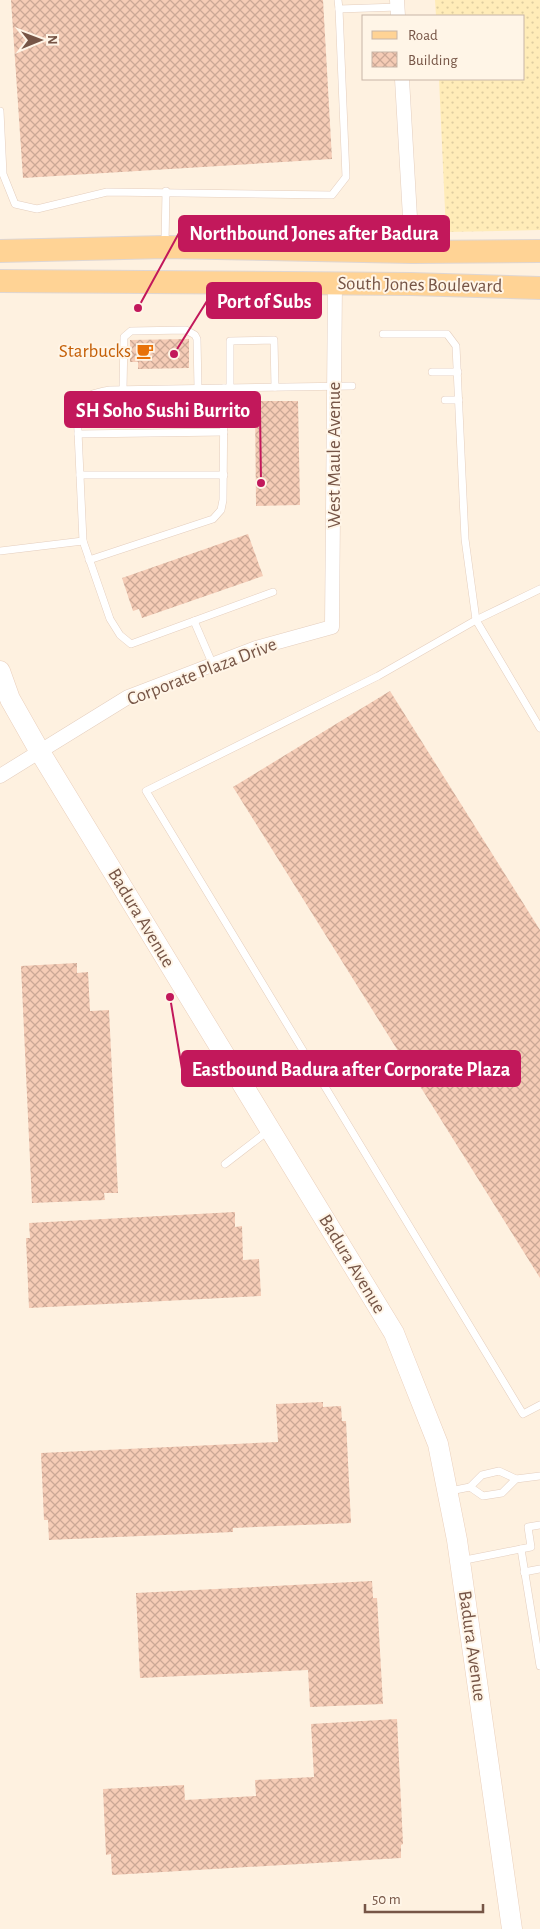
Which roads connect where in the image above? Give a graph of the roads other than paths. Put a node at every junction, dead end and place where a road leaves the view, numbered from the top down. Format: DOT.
graph roads {
  1 [pos="338,0"];
  2 [pos="398,8"];
  3 [pos="339,9"];
  4 [pos="402,80"];
  5 [pos="0,111"];
  6 [pos="166,191"];
  7 [pos="165,247"];
  8 [pos="0,251"];
  9 [pos="540,251"];
  10 [pos="412,252"];
  11 [pos="0,280"];
  12 [pos="335,283"];
  13 [pos="540,288"];
  14 [pos="383,334"];
  15 [pos="432,372"];
  16 [pos="458,372"];
  17 [pos="334,386"];
  18 [pos="352,386"];
  19 [pos="275,387"];
  20 [pos="198,388"];
  21 [pos="227,388"];
  22 [pos="123,390"];
  23 [pos="445,400"];
  24 [pos="459,400"];
  25 [pos="224,432"];
  26 [pos="78,434"];
  27 [pos="80,475"];
  28 [pos="224,475"];
  29 [pos="83,541"];
  30 [pos="0,551"];
  31 [pos="89,560"];
  32 [pos="540,589"];
  33 [pos="273,592"];
  34 [pos="476,620"];
  35 [pos="194,621"];
  36 [pos="332,627"];
  37 [pos="213,665"];
  38 [pos="0,671"];
  39 [pos="540,728"];
  40 [pos="40,752"];
  41 [pos="0,776"];
  42 [pos="270,1129"];
  43 [pos="225,1164"];
  44 [pos="540,1405"];
  45 [pos="540,1476"];
  46 [pos="516,1480"];
  47 [pos="470,1487"];
  48 [pos="446,1491"];
  49 [pos="540,1525"];
  50 [pos="520,1549"];
  51 [pos="460,1561"];
  52 [pos="540,1569"];
  53 [pos="524,1572"];
  54 [pos="540,1666"];
  55 [pos="512,1929"];
  1 -- 3 [label="lane"];
  2 -- 3 [label="lane"];
  3 -- 6 [label="lane"];
  4 -- 10 [label="street"];
  5 -- 6 [label="lane"];
  6 -- 7 [label="lane"];
  7 -- 8 [label="main road, South Jones Boulevard"];
  7 -- 10 [label="main road, South Jones Boulevard"];
  9 -- 10 [label="main road, South Jones Boulevard"];
  11 -- 12 [label="main road, South Jones Boulevard"];
  12 -- 13 [label="main road, South Jones Boulevard"];
  12 -- 17 [label="street, West Maule Avenue"];
  14 -- 16 [label="lane"];
  15 -- 16 [label="lane"];
  16 -- 24 [label="lane"];
  17 -- 18 [label="lane"];
  17 -- 19 [label="lane"];
  17 -- 36 [label="street, West Maule Avenue"];
  19 -- 21 [label="lane"];
  19 -- 21 [label="lane"];
  20 -- 21 [label="lane"];
  20 -- 22 [label="lane"];
  20 -- 22 [label="lane"];
  21 -- 25 [label="lane"];
  22 -- 26 [label="lane"];
  23 -- 24 [label="lane"];
  24 -- 34 [label="lane"];
  25 -- 26 [label="lane"];
  25 -- 28 [label="lane"];
  26 -- 27 [label="lane"];
  27 -- 28 [label="lane"];
  27 -- 29 [label="lane"];
  28 -- 31 [label="lane"];
  29 -- 30 [label="lane"];
  29 -- 31 [label="lane"];
  31 -- 35 [label="lane"];
  32 -- 34 [label="lane"];
  33 -- 35 [label="lane"];
  34 -- 39 [label="lane"];
  34 -- 44 [label="lane"];
  35 -- 37 [label="lane"];
  36 -- 37 [label="street, Corporate Plaza Drive"];
  37 -- 40 [label="street, Corporate Plaza Drive"];
  38 -- 40 [label="main road, Badura Avenue"];
  40 -- 41 [label="street, Corporate Plaza Drive"];
  40 -- 42 [label="main road, Badura Avenue"];
  42 -- 43 [label="lane"];
  42 -- 48 [label="main road, Badura Avenue"];
  45 -- 46 [label="lane"];
  46 -- 47 [label="lane"];
  46 -- 47 [label="lane"];
  47 -- 48 [label="lane"];
  48 -- 51 [label="main road, Badura Avenue"];
  49 -- 50 [label="lane"];
  50 -- 51 [label="lane"];
  50 -- 53 [label="lane"];
  51 -- 55 [label="main road, Badura Avenue"];
  52 -- 53 [label="lane"];
  53 -- 54 [label="lane"];
}
